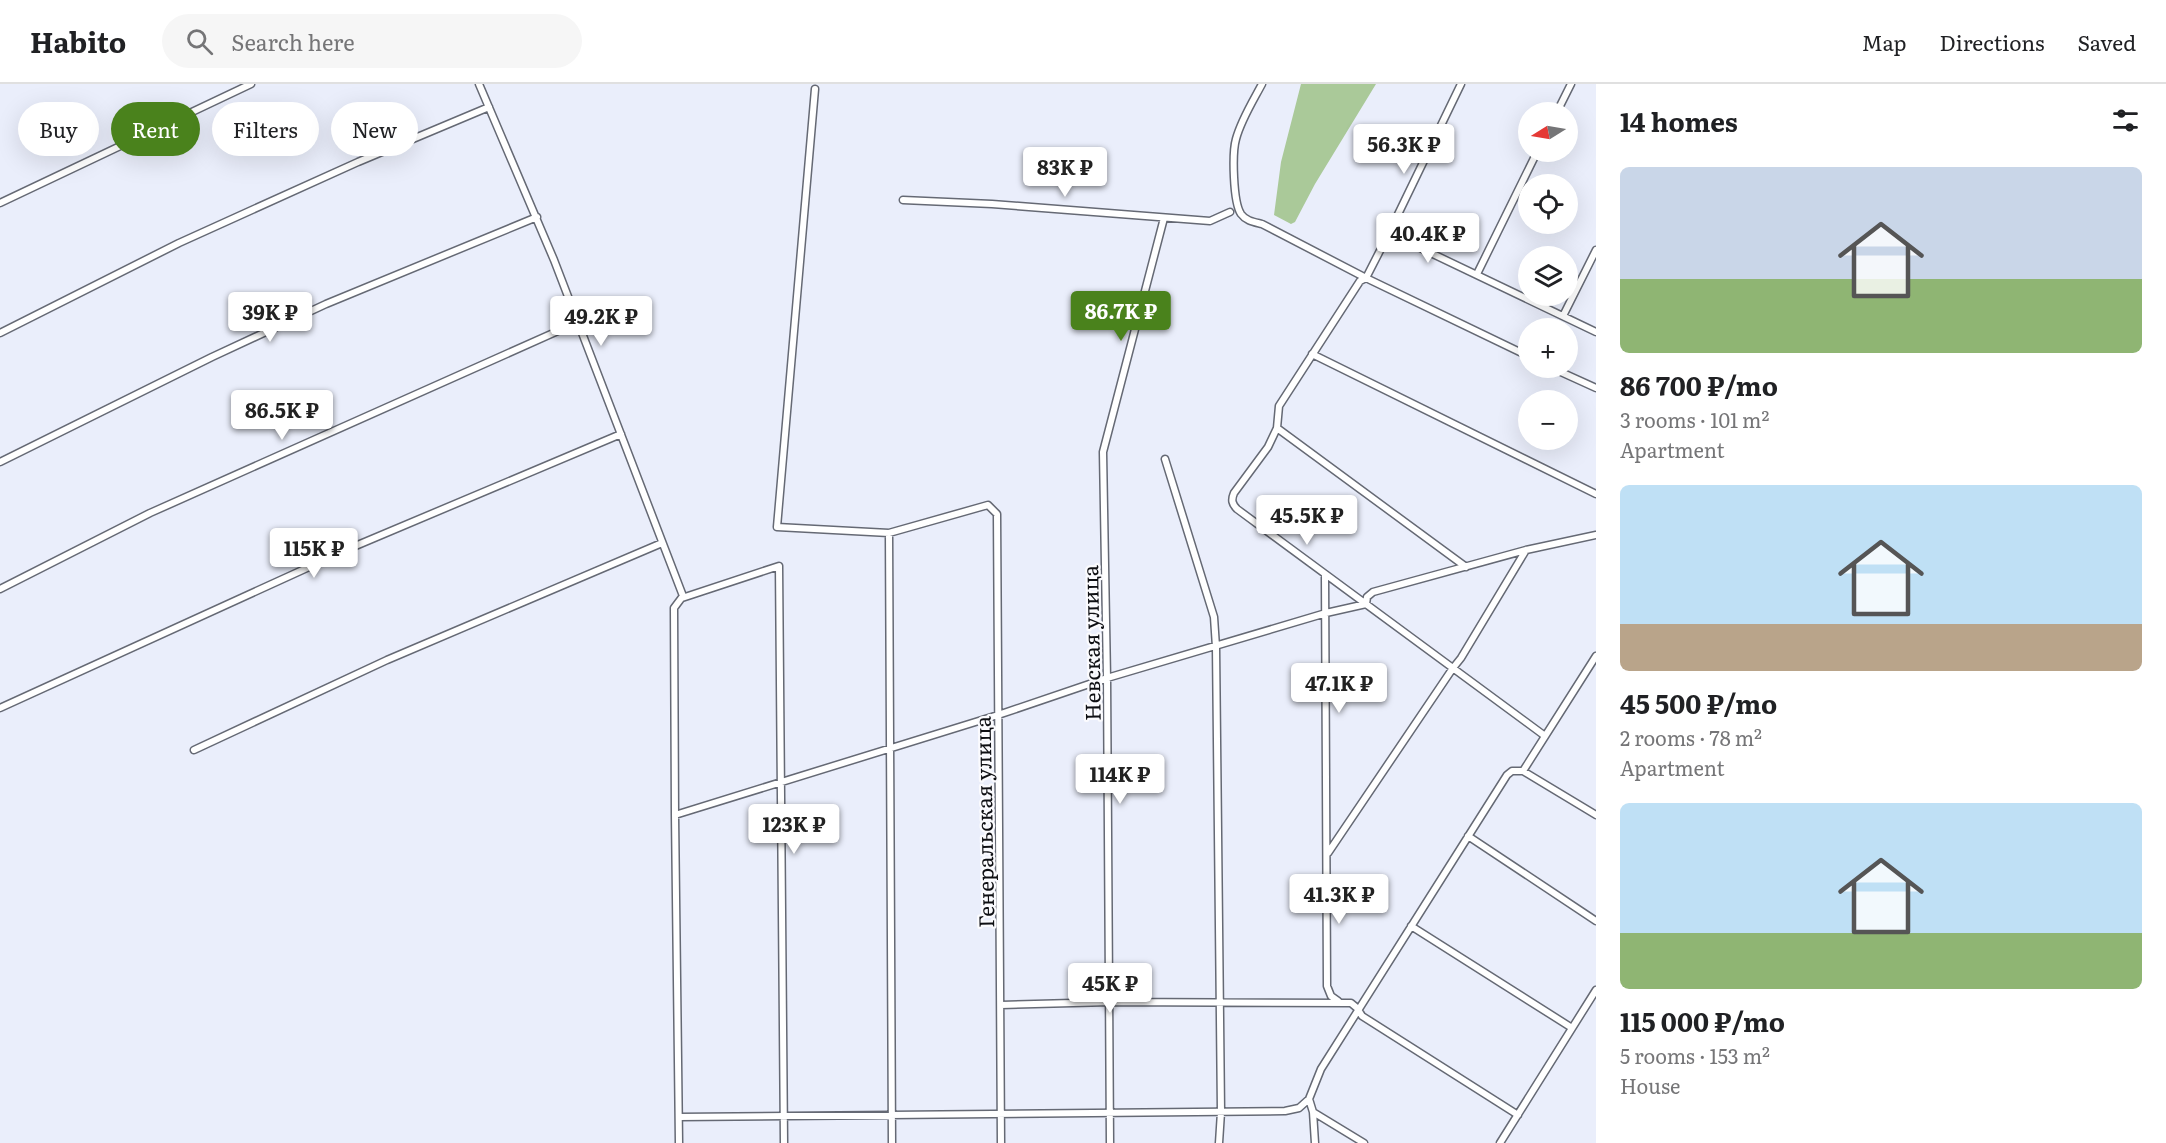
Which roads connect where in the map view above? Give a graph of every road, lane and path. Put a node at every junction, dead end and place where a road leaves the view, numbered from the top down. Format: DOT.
graph roads {
  1 [pos="251,84"];
  2 [pos="479,84"];
  3 [pos="1262,84"];
  4 [pos="1461,84"];
  5 [pos="1571,84"];
  6 [pos="814,89"];
  7 [pos="1562,102"];
  8 [pos="489,107"];
  9 [pos="1533,162"];
  10 [pos="903,200"];
  11 [pos="0,203"];
  12 [pos="1230,212"];
  13 [pos="537,217"];
  14 [pos="1164,219"];
  15 [pos="1389,233"];
  16 [pos="1596,250"];
  17 [pos="1477,274"];
  18 [pos="1365,278"];
  19 [pos="1563,316"];
  20 [pos="578,322"];
  21 [pos="1596,332"];
  22 [pos="0,333"];
  23 [pos="1518,351"];
  24 [pos="1312,354"];
  25 [pos="1574,378"];
  26 [pos="1596,388"];
  27 [pos="1277,428"];
  28 [pos="621,434"];
  29 [pos="1165,459"];
  30 [pos="0,462"];
  31 [pos="1596,494"];
  32 [pos="889,533"];
  33 [pos="1596,535"];
  34 [pos="662,543"];
  35 [pos="1526,550"];
  36 [pos="1466,567"];
  37 [pos="1325,575"];
  38 [pos="0,589"];
  39 [pos="683,596"];
  40 [pos="1366,604"];
  41 [pos="1326,613"];
  42 [pos="1216,647"];
  43 [pos="1596,656"];
  44 [pos="1453,668"];
  45 [pos="1107,678"];
  46 [pos="0,708"];
  47 [pos="998,715"];
  48 [pos="1545,736"];
  49 [pos="889,748"];
  50 [pos="194,750"];
  51 [pos="1523,771"];
  52 [pos="782,781"];
  53 [pos="675,815"];
  54 [pos="1596,815"];
  55 [pos="1468,836"];
  56 [pos="1328,854"];
  57 [pos="1596,921"];
  58 [pos="1411,926"];
  59 [pos="1596,990"];
  60 [pos="1110,1002"];
  61 [pos="1220,1002"];
  62 [pos="1341,1002"];
  63 [pos="1001,1005"];
  64 [pos="1357,1008"];
  65 [pos="1572,1028"];
  66 [pos="1309,1099"];
  67 [pos="1221,1112"];
  68 [pos="1313,1112"];
  69 [pos="1001,1113"];
  70 [pos="1110,1113"];
  71 [pos="892,1115"];
  72 [pos="1518,1115"];
  73 [pos="679,1117"];
  74 [pos="783,1117"];
  75 [pos="679,1143"];
  76 [pos="784,1143"];
  77 [pos="892,1143"];
  78 [pos="1001,1143"];
  79 [pos="1110,1143"];
  80 [pos="1219,1143"];
  81 [pos="1315,1143"];
  82 [pos="1364,1143"];
  83 [pos="1500,1143"];
  1 -- 11 [label="street"];
  2 -- 8 [label="street"];
  3 -- 18 [label="street"];
  4 -- 15 [label="street"];
  5 -- 7 [label="street"];
  6 -- 32 [label="street"];
  8 -- 13 [label="street"];
  8 -- 22 [label="street"];
  9 -- 17 [label="street"];
  10 -- 14 [label="street"];
  12 -- 14 [label="street"];
  13 -- 20 [label="street"];
  13 -- 30 [label="street"];
  14 -- 45 [label="street, Невская улица"];
  15 -- 17 [label="street"];
  15 -- 18 [label="street"];
  16 -- 19 [label="street"];
  17 -- 19 [label="street"];
  18 -- 23 [label="street"];
  18 -- 24 [label="street"];
  19 -- 21 [label="street"];
  20 -- 28 [label="street"];
  20 -- 38 [label="street"];
  24 -- 27 [label="street"];
  24 -- 31 [label="street"];
  25 -- 26 [label="street"];
  27 -- 36 [label="street"];
  27 -- 37 [label="street"];
  28 -- 34 [label="street"];
  28 -- 46 [label="street"];
  29 -- 42 [label="street"];
  32 -- 47 [label="street, Генеральская улица"];
  32 -- 49 [label="street"];
  33 -- 35 [label="street"];
  34 -- 39 [label="street"];
  34 -- 50 [label="street"];
  35 -- 36 [label="street"];
  35 -- 44 [label="street"];
  36 -- 40 [label="street"];
  37 -- 40 [label="street"];
  37 -- 41 [label="street"];
  39 -- 52 [label="street"];
  39 -- 53 [label="street"];
  40 -- 41 [label="street"];
  40 -- 44 [label="street"];
  41 -- 42 [label="street"];
  41 -- 56 [label="street"];
  42 -- 45 [label="street"];
  42 -- 61 [label="street"];
  43 -- 48 [label="street"];
  44 -- 48 [label="street"];
  44 -- 56 [label="street"];
  45 -- 47 [label="street"];
  45 -- 60 [label="street, Невская улица"];
  47 -- 49 [label="street"];
  47 -- 63 [label="street, Генеральская улица"];
  48 -- 51 [label="street"];
  49 -- 52 [label="street"];
  49 -- 71 [label="street"];
  51 -- 54 [label="street"];
  51 -- 55 [label="street"];
  52 -- 53 [label="street"];
  52 -- 74 [label="street"];
  53 -- 73 [label="street"];
  55 -- 57 [label="street"];
  55 -- 58 [label="street"];
  56 -- 62 [label="street"];
  58 -- 64 [label="street"];
  58 -- 65 [label="street"];
  59 -- 65 [label="street"];
  60 -- 61 [label="street"];
  60 -- 63 [label="street"];
  60 -- 70 [label="street, Невская улица"];
  61 -- 62 [label="street"];
  61 -- 67 [label="street"];
  62 -- 64 [label="street"];
  63 -- 69 [label="street, Генеральская улица"];
  64 -- 66 [label="street"];
  64 -- 72 [label="street"];
  65 -- 72 [label="street"];
  66 -- 67 [label="street"];
  66 -- 68 [label="street"];
  67 -- 70 [label="street"];
  67 -- 80 [label="street"];
  68 -- 81 [label="street"];
  68 -- 82 [label="street"];
  69 -- 70 [label="street"];
  69 -- 71 [label="street"];
  69 -- 78 [label="street, Генеральская улица"];
  70 -- 79 [label="street, Невская улица"];
  71 -- 74 [label="street"];
  71 -- 77 [label="street"];
  72 -- 83 [label="street"];
  73 -- 74 [label="street"];
  73 -- 75 [label="street"];
  74 -- 76 [label="street"];
}
